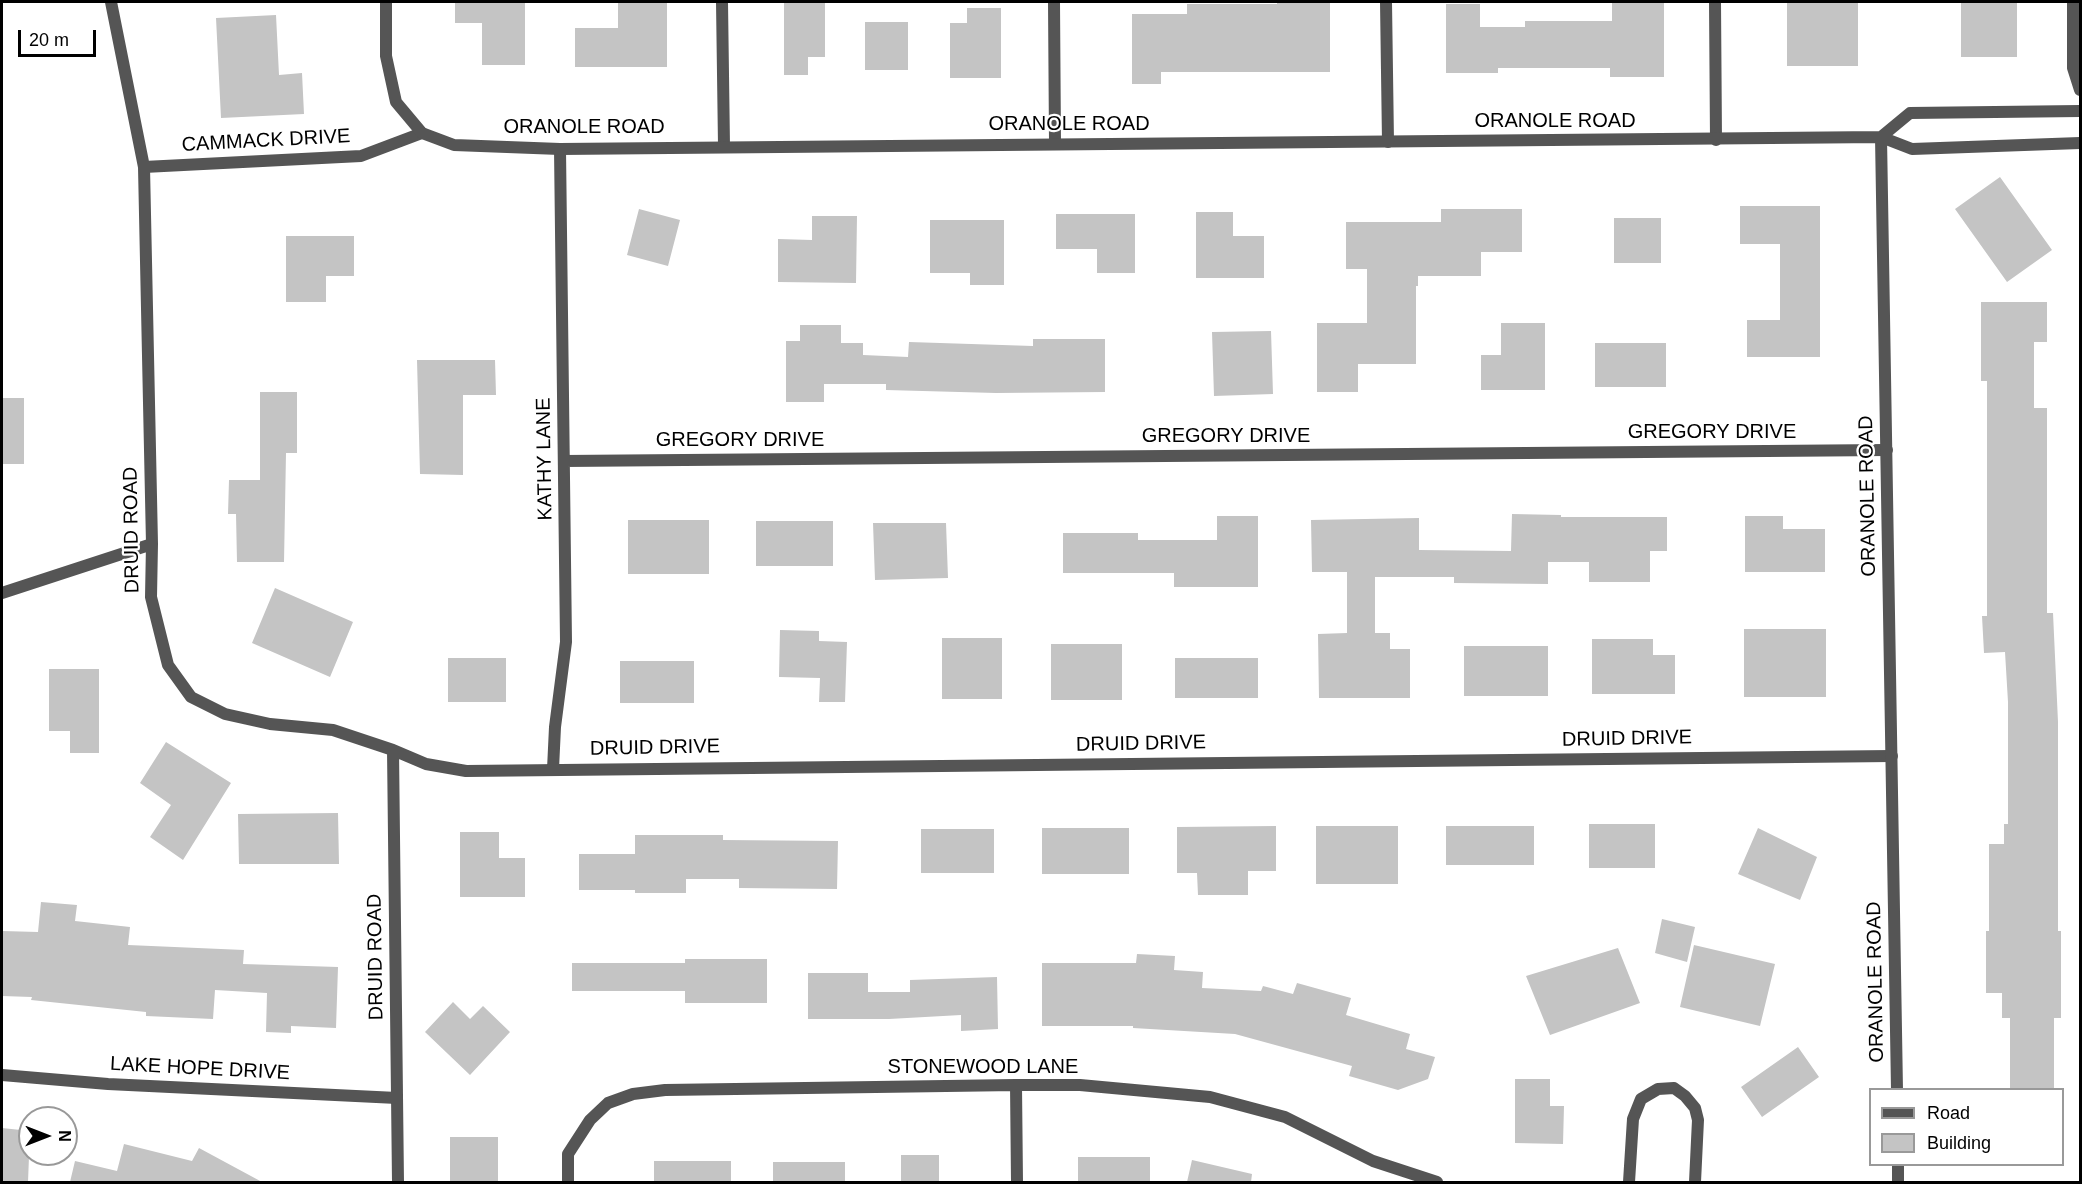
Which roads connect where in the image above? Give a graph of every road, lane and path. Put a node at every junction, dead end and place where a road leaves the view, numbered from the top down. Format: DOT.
graph roads {
  1 [pos="111,2"];
  2 [pos="386,2"];
  3 [pos="722,2"];
  4 [pos="1054,2"];
  5 [pos="1386,2"];
  6 [pos="1715,2"];
  7 [pos="2073,2"];
  8 [pos="2080,90"];
  9 [pos="2080,111"];
  10 [pos="422,133"];
  11 [pos="1881,137"];
  12 [pos="1716,140"];
  13 [pos="1388,142"];
  14 [pos="2080,142"];
  15 [pos="1055,143"];
  16 [pos="724,146"];
  17 [pos="560,149"];
  18 [pos="144,167"];
  19 [pos="1887,450"];
  20 [pos="564,461"];
  21 [pos="152,544"];
  22 [pos="2,592"];
  23 [pos="393,750"];
  24 [pos="1892,756"];
  25 [pos="553,769"];
  26 [pos="2,1075"];
  27 [pos="1016,1085"];
  28 [pos="1897,1088"];
  29 [pos="397,1098"];
  30 [pos="1898,1166"];
  31 [pos="398,1182"];
  32 [pos="568,1182"];
  33 [pos="1017,1182"];
  34 [pos="1437,1182"];
  35 [pos="1629,1182"];
  36 [pos="1695,1182"];
  37 [pos="1898,1182"];
  1 -- 18 [label="street, DRUID ROAD"];
  2 -- 10 [label="street, ORANOLE ROAD"];
  3 -- 16 [label="street"];
  4 -- 15 [label="street"];
  5 -- 13 [label="street"];
  6 -- 12 [label="street"];
  7 -- 8 [label="street"];
  9 -- 11 [label="street"];
  10 -- 17 [label="street, ORANOLE ROAD"];
  10 -- 18 [label="street, CAMMACK DRIVE"];
  11 -- 12 [label="street, ORANOLE ROAD"];
  11 -- 14 [label="street"];
  11 -- 19 [label="street, ORANOLE ROAD"];
  12 -- 13 [label="street, ORANOLE ROAD"];
  13 -- 15 [label="street, ORANOLE ROAD"];
  15 -- 16 [label="street, ORANOLE ROAD"];
  16 -- 17 [label="street, ORANOLE ROAD"];
  17 -- 20 [label="street, KATHY LANE"];
  18 -- 21 [label="street, DRUID ROAD"];
  19 -- 20 [label="street, GREGORY DRIVE"];
  19 -- 24 [label="street, ORANOLE ROAD"];
  20 -- 25 [label="street, KATHY LANE"];
  21 -- 22 [label="street"];
  21 -- 23 [label="street, DRUID ROAD"];
  23 -- 25 [label="street, DRUID DRIVE"];
  23 -- 29 [label="street, DRUID ROAD"];
  24 -- 25 [label="street, DRUID DRIVE"];
  24 -- 28 [label="street, ORANOLE ROAD"];
  26 -- 29 [label="street, LAKE HOPE DRIVE"];
  27 -- 32 [label="street, STONEWOOD LANE"];
  27 -- 33 [label="street"];
  27 -- 34 [label="street, STONEWOOD LANE"];
  29 -- 31 [label="street, DRUID ROAD"];
  30 -- 37 [label="street"];
  35 -- 36 [label="street"];
}
